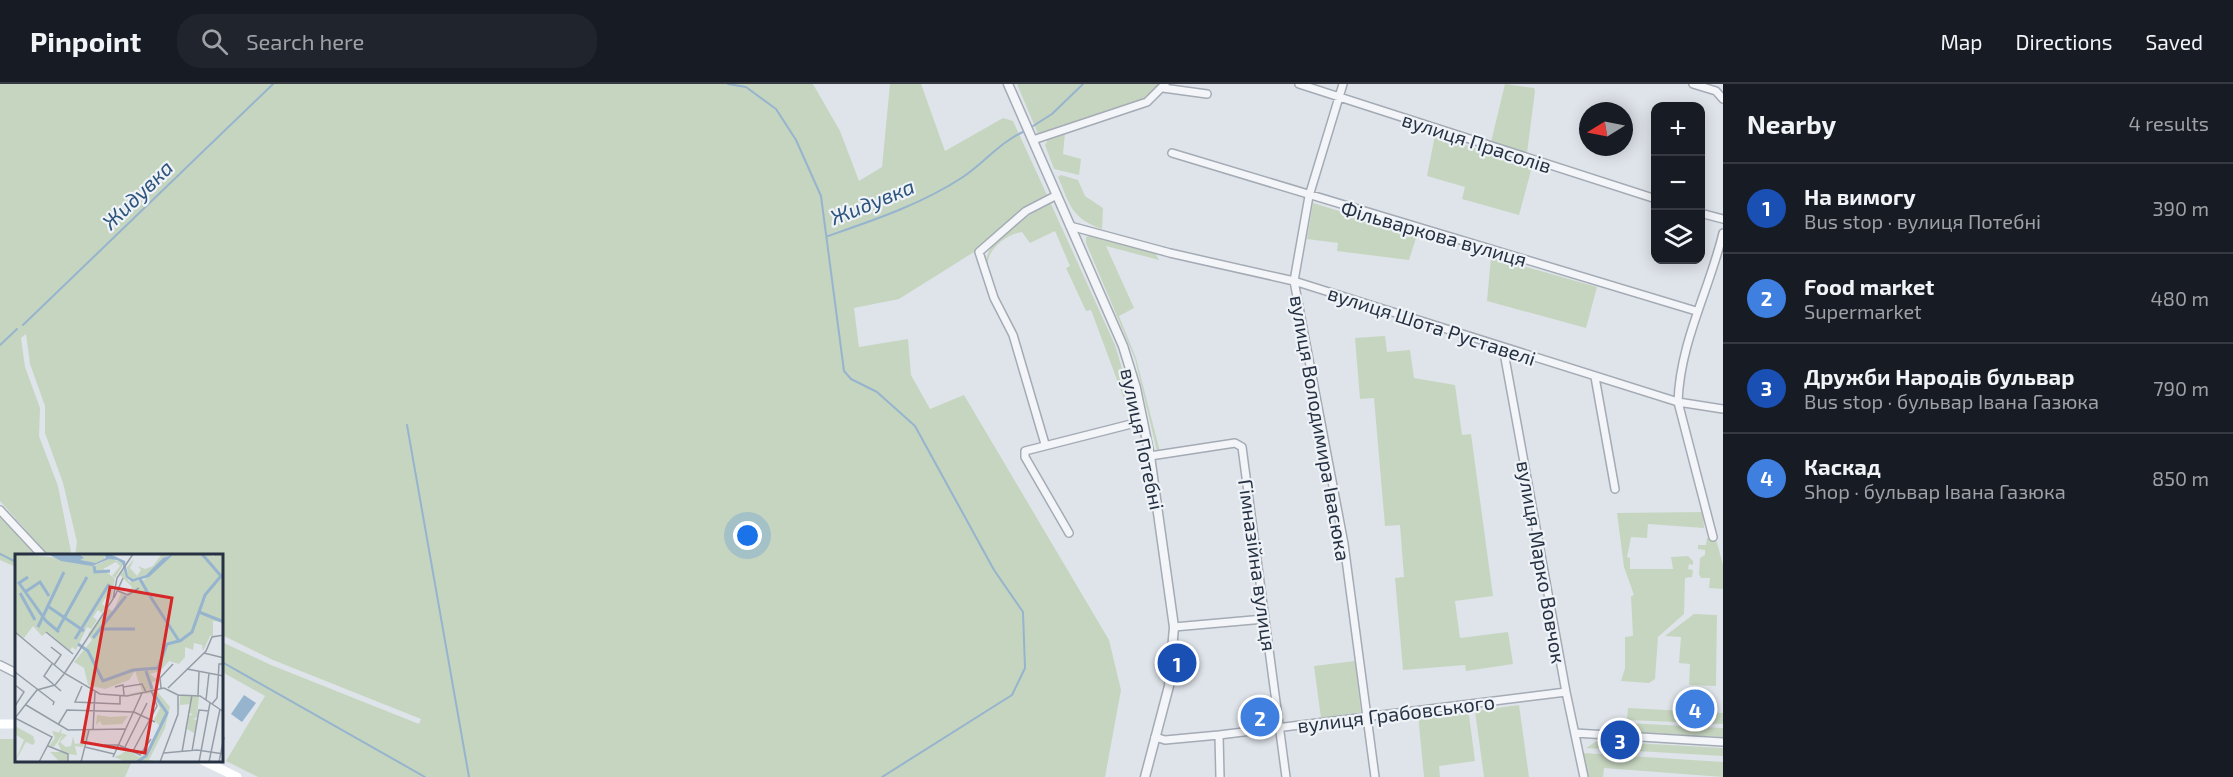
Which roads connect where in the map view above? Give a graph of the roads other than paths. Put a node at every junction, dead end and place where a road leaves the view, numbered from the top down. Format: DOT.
graph roads {
  1 [pos="1008,84"];
  2 [pos="1299,84"];
  3 [pos="1343,84"];
  4 [pos="1693,84"];
  5 [pos="1164,86"];
  6 [pos="1207,94"];
  7 [pos="1338,96"];
  8 [pos="1723,99"];
  9 [pos="1032,138"];
  10 [pos="1172,153"];
  11 [pos="1057,195"];
  12 [pos="1309,196"];
  13 [pos="1651,197"];
  14 [pos="1705,214"];
  15 [pos="1723,219"];
  16 [pos="1070,226"];
  17 [pos="1723,233"];
  18 [pos="1294,281"];
  19 [pos="1696,311"];
  20 [pos="1503,347"];
  21 [pos="1595,377"];
  22 [pos="1678,402"];
  23 [pos="1723,409"];
  24 [pos="1143,421"];
  25 [pos="1045,444"];
  26 [pos="1150,456"];
  27 [pos="1615,489"];
  28 [pos="0,510"];
  29 [pos="1068,533"];
  30 [pos="1713,537"];
  31 [pos="41,554"];
  32 [pos="1264,619"];
  33 [pos="1174,627"];
  34 [pos="0,665"];
  35 [pos="15,672"];
  36 [pos="1566,692"];
  37 [pos="1367,718"];
  38 [pos="1280,727"];
  39 [pos="1575,734"];
  40 [pos="1219,735"];
  41 [pos="1155,737"];
  42 [pos="1723,742"];
  43 [pos="206,762"];
  44 [pos="237,777"];
  45 [pos="1145,777"];
  46 [pos="1220,777"];
  47 [pos="1286,777"];
  48 [pos="1375,777"];
  49 [pos="1584,777"];
  1 -- 9 [label="street, вулиця Потебні"];
  2 -- 7 [label="street, вулиця Прасолів"];
  3 -- 7 [label="street, вулиця Володимира Івасюка"];
  4 -- 8 [label="street"];
  5 -- 6 [label="street"];
  5 -- 9 [label="street"];
  7 -- 12 [label="street, вулиця Володимира Івасюка"];
  7 -- 13 [label="street, вулиця Прасолів"];
  9 -- 11 [label="street, вулиця Потебні"];
  10 -- 12 [label="street, Фільваркова вулиця"];
  11 -- 16 [label="street, вулиця Потебні"];
  11 -- 25 [label="street"];
  12 -- 18 [label="street, вулиця Володимира Івасюка"];
  12 -- 19 [label="street, Фільваркова вулиця"];
  14 -- 15 [label="street"];
  16 -- 18 [label="street, вулиця Шота Руставелі"];
  16 -- 24 [label="street, вулиця Потебні"];
  17 -- 19 [label="street"];
  18 -- 20 [label="street, вулиця Шота Руставелі"];
  18 -- 37 [label="street, вулиця Володимира Івасюка"];
  19 -- 22 [label="street"];
  20 -- 21 [label="street, вулиця Шота Руставелі"];
  20 -- 36 [label="street, вулиця Марко Вовчок"];
  21 -- 22 [label="street, вулиця Шота Руставелі"];
  21 -- 27 [label="street"];
  22 -- 23 [label="street, вулиця Шота Руставелі"];
  22 -- 30 [label="street"];
  24 -- 25 [label="street"];
  24 -- 26 [label="street, вулиця Потебні"];
  25 -- 29 [label="street"];
  26 -- 32 [label="street, Гімназійна вулиця"];
  26 -- 33 [label="street, вулиця Потебні"];
  28 -- 31 [label="street"];
  32 -- 33 [label="street"];
  32 -- 38 [label="street, Гімназійна вулиця"];
  33 -- 41 [label="street, вулиця Потебні"];
  34 -- 35 [label="street"];
  36 -- 37 [label="street, вулиця Грабовського"];
  36 -- 39 [label="street, вулиця Марко Вовчок"];
  37 -- 38 [label="street, вулиця Грабовського"];
  37 -- 48 [label="street, вулиця Володимира Івасюка"];
  38 -- 40 [label="street, вулиця Грабовського"];
  38 -- 47 [label="street, Гімназійна вулиця"];
  39 -- 42 [label="street"];
  39 -- 49 [label="street, вулиця Марко Вовчок"];
  40 -- 41 [label="street, вулиця Грабовського"];
  40 -- 46 [label="street"];
  41 -- 45 [label="street, вулиця Потебні"];
  43 -- 44 [label="main road"];
}
